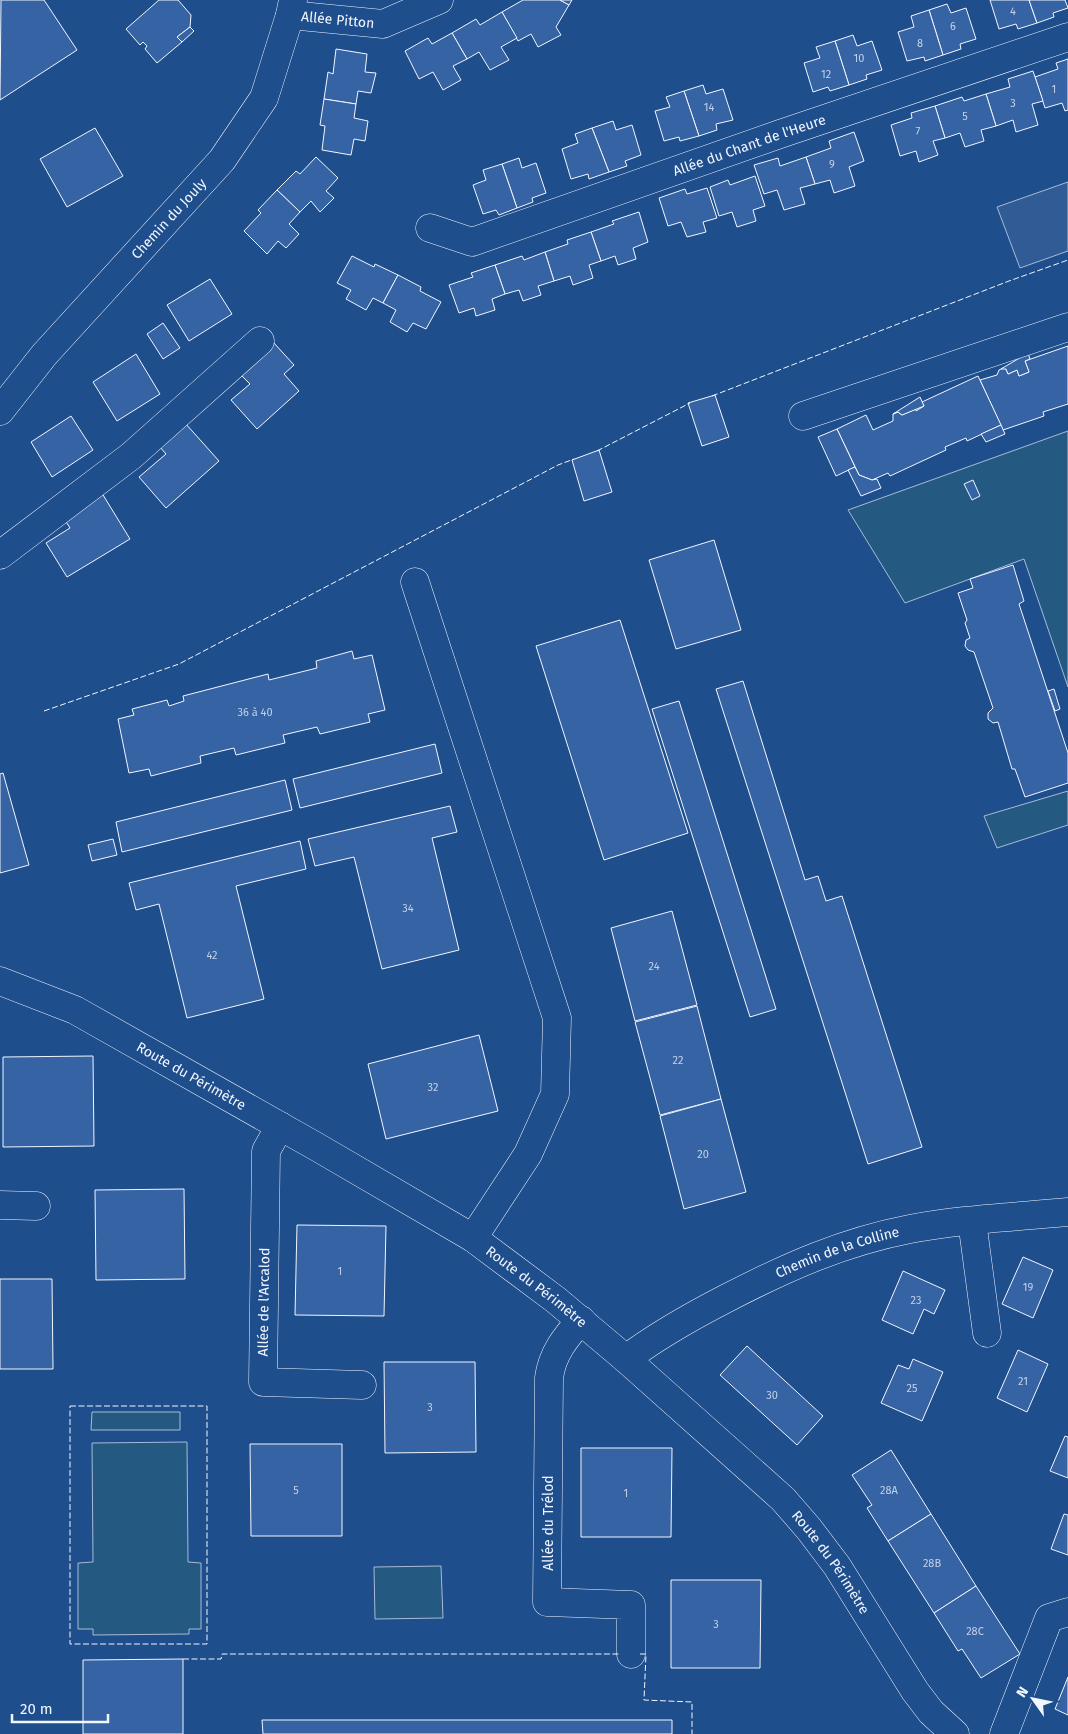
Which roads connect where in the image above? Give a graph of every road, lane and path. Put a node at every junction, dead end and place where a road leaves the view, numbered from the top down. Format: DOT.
graph roads {
  1 [pos="439,0"];
  2 [pos="292,8"];
  3 [pos="1068,37"];
  4 [pos="430,228"];
  5 [pos="1068,327"];
  6 [pos="260,341"];
  7 [pos="0,411"];
  8 [pos="803,416"];
  9 [pos="0,554"];
  10 [pos="415,582"];
  11 [pos="0,981"];
  12 [pos="280,1126"];
  13 [pos="0,1204"];
  14 [pos="36,1206"];
  15 [pos="1068,1212"];
  16 [pos="972,1221"];
  17 [pos="473,1238"];
  18 [pos="580,1320"];
  19 [pos="987,1332"];
  20 [pos="626,1359"];
  21 [pos="362,1385"];
  22 [pos="1068,1612"];
  23 [pos="631,1654"];
  24 [pos="955,1734"];
  25 [pos="1004,1734"];
  1 -- 2 [label="street, Allée Pitton"];
  2 -- 7 [label="street, Chemin du Jouly"];
  3 -- 4 [label="street, Allée du Chant de l'Heure"];
  5 -- 8 [label="street"];
  6 -- 9 [label="street"];
  10 -- 17 [label="street"];
  11 -- 12 [label="street, Route du Périmètre"];
  12 -- 17 [label="street, Route du Périmètre"];
  12 -- 21 [label="street, Allée de l'Arcalod"];
  13 -- 14 [label="street"];
  15 -- 16 [label="street, Chemin de la Colline"];
  16 -- 19 [label="street"];
  16 -- 20 [label="street, Chemin de la Colline"];
  17 -- 18 [label="street, Route du Périmètre"];
  18 -- 20 [label="street, Route du Périmètre"];
  18 -- 23 [label="street, Allée du Trélod"];
  20 -- 24 [label="street, Route du Périmètre"];
  22 -- 25 [label="street"];
}
